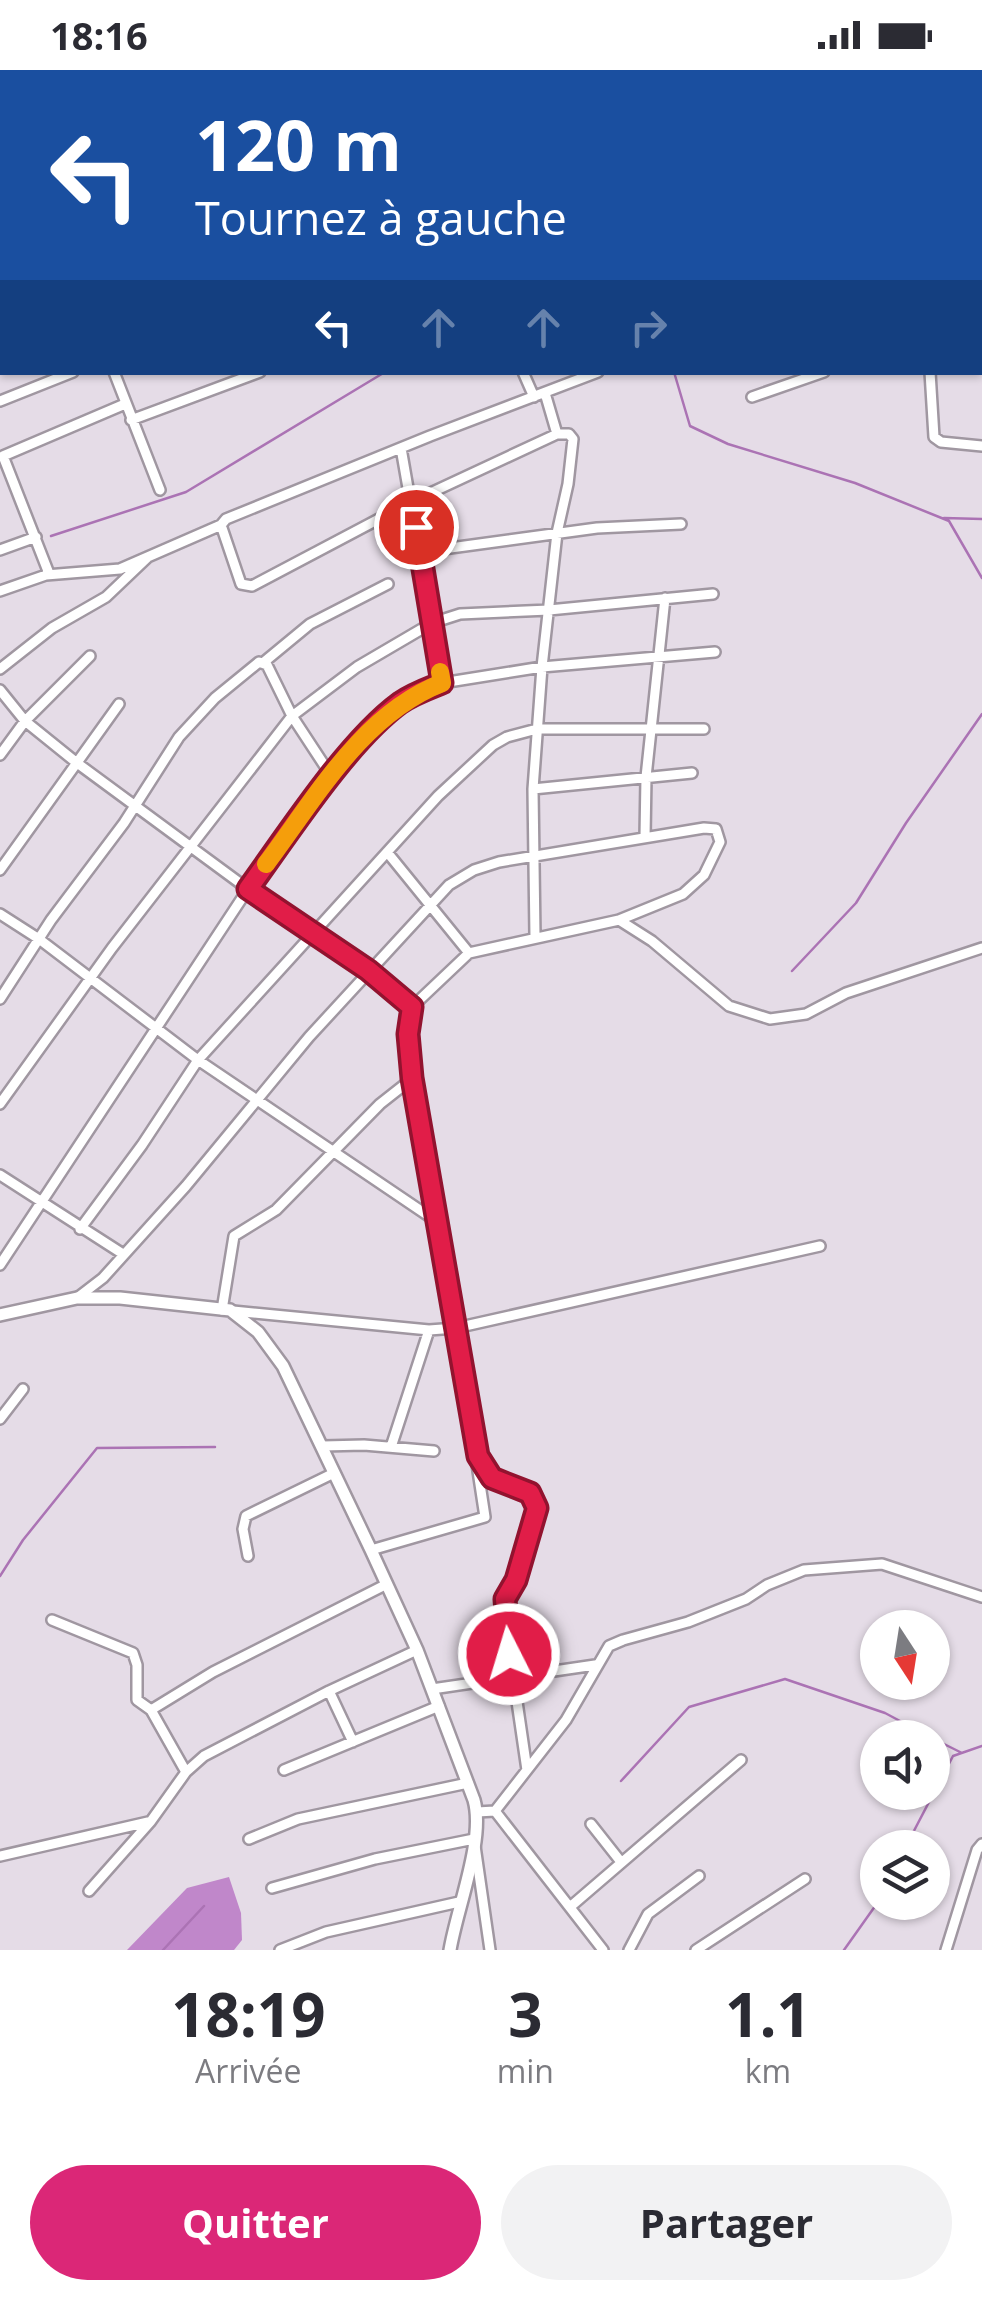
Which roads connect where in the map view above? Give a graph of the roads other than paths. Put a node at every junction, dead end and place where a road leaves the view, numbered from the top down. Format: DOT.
graph roads {
  1 [pos="65,375"];
  2 [pos="115,375"];
  3 [pos="252,375"];
  4 [pos="525,375"];
  5 [pos="590,375"];
  6 [pos="815,375"];
  7 [pos="930,375"];
  8 [pos="540,395"];
  9 [pos="752,397"];
  10 [pos="0,401"];
  11 [pos="125,404"];
  12 [pos="132,420"];
  13 [pos="557,434"];
  14 [pos="982,446"];
  15 [pos="401,448"];
  16 [pos="1,454"];
  17 [pos="160,490"];
  18 [pos="411,502"];
  19 [pos="680,524"];
  20 [pos="221,526"];
  21 [pos="557,533"];
  22 [pos="36,537"];
  23 [pos="0,550"];
  24 [pos="420,552"];
  25 [pos="148,557"];
  26 [pos="46,575"];
  27 [pos="388,584"];
  28 [pos="0,592"];
  29 [pos="713,594"];
  30 [pos="665,598"];
  31 [pos="549,610"];
  32 [pos="432,624"];
  33 [pos="714,652"];
  34 [pos="90,656"];
  35 [pos="660,656"];
  36 [pos="264,662"];
  37 [pos="542,667"];
  38 [pos="0,669"];
  39 [pos="442,683"];
  40 [pos="0,690"];
  41 [pos="119,704"];
  42 [pos="292,716"];
  43 [pos="25,721"];
  44 [pos="538,729"];
  45 [pos="704,729"];
  46 [pos="652,730"];
  47 [pos="0,755"];
  48 [pos="77,763"];
  49 [pos="692,773"];
  50 [pos="332,778"];
  51 [pos="646,778"];
  52 [pos="533,788"];
  53 [pos="136,804"];
  54 [pos="645,837"];
  55 [pos="190,846"];
  56 [pos="387,852"];
  57 [pos="532,856"];
  58 [pos="0,870"];
  59 [pos="248,889"];
  60 [pos="428,906"];
  61 [pos="0,914"];
  62 [pos="619,920"];
  63 [pos="314,934"];
  64 [pos="535,937"];
  65 [pos="39,939"];
  66 [pos="982,948"];
  67 [pos="468,953"];
  68 [pos="368,970"];
  69 [pos="92,979"];
  70 [pos="0,998"];
  71 [pos="412,1007"];
  72 [pos="154,1028"];
  73 [pos="198,1060"];
  74 [pos="412,1078"];
  75 [pos="256,1099"];
  76 [pos="0,1104"];
  77 [pos="334,1151"];
  78 [pos="0,1175"];
  79 [pos="39,1202"];
  80 [pos="439,1224"];
  81 [pos="80,1229"];
  82 [pos="820,1246"];
  83 [pos="124,1254"];
  84 [pos="0,1265"];
  85 [pos="77,1298"];
  86 [pos="226,1310"];
  87 [pos="0,1315"];
  88 [pos="456,1328"];
  89 [pos="429,1330"];
  90 [pos="22,1388"];
  91 [pos="0,1420"];
  92 [pos="323,1446"];
  93 [pos="391,1447"];
  94 [pos="434,1452"];
  95 [pos="478,1456"];
  96 [pos="334,1472"];
  97 [pos="371,1550"];
  98 [pos="248,1556"];
  99 [pos="387,1584"];
  100 [pos="982,1597"];
  101 [pos="52,1620"];
  102 [pos="417,1650"];
  103 [pos="595,1665"];
  104 [pos="513,1679"];
  105 [pos="432,1689"];
  106 [pos="329,1691"];
  107 [pos="439,1706"];
  108 [pos="151,1710"];
  109 [pos="353,1742"];
  110 [pos="741,1760"];
  111 [pos="284,1770"];
  112 [pos="527,1770"];
  113 [pos="186,1772"];
  114 [pos="468,1783"];
  115 [pos="477,1812"];
  116 [pos="495,1812"];
  117 [pos="151,1822"];
  118 [pos="591,1824"];
  119 [pos="248,1839"];
  120 [pos="474,1839"];
  121 [pos="982,1844"];
  122 [pos="0,1856"];
  123 [pos="621,1862"];
  124 [pos="698,1876"];
  125 [pos="805,1879"];
  126 [pos="272,1888"];
  127 [pos="90,1891"];
  128 [pos="459,1902"];
  129 [pos="570,1906"];
  130 [pos="280,1950"];
  131 [pos="450,1950"];
  132 [pos="490,1950"];
  133 [pos="603,1950"];
  134 [pos="629,1950"];
  135 [pos="696,1950"];
  136 [pos="946,1950"];
  1 -- 10 [label="street"];
  2 -- 11 [label="street"];
  3 -- 12 [label="street"];
  4 -- 8 [label="street"];
  5 -- 8 [label="street"];
  6 -- 9 [label="street"];
  7 -- 14 [label="street"];
  8 -- 13 [label="street"];
  8 -- 15 [label="street"];
  11 -- 12 [label="street"];
  11 -- 16 [label="street"];
  12 -- 17 [label="street"];
  13 -- 18 [label="street"];
  13 -- 21 [label="street"];
  15 -- 18 [label="street"];
  15 -- 20 [label="street"];
  16 -- 22 [label="street"];
  18 -- 20 [label="street"];
  18 -- 24 [label="street"];
  19 -- 21 [label="street"];
  20 -- 25 [label="street"];
  21 -- 24 [label="street"];
  21 -- 31 [label="street"];
  22 -- 23 [label="street"];
  22 -- 26 [label="street"];
  24 -- 32 [label="street"];
  25 -- 26 [label="street"];
  25 -- 38 [label="street"];
  26 -- 28 [label="street"];
  27 -- 36 [label="street"];
  29 -- 30 [label="street"];
  30 -- 31 [label="street"];
  30 -- 35 [label="street"];
  31 -- 32 [label="street"];
  31 -- 37 [label="street"];
  32 -- 39 [label="street"];
  32 -- 42 [label="street"];
  33 -- 35 [label="street"];
  34 -- 43 [label="street"];
  35 -- 37 [label="street"];
  35 -- 46 [label="street"];
  36 -- 42 [label="street"];
  36 -- 53 [label="street"];
  37 -- 39 [label="street"];
  37 -- 44 [label="street"];
  39 -- 50 [label="street"];
  40 -- 43 [label="street"];
  41 -- 48 [label="street"];
  42 -- 50 [label="street"];
  42 -- 55 [label="street"];
  43 -- 47 [label="street"];
  43 -- 48 [label="street"];
  44 -- 46 [label="street"];
  44 -- 52 [label="street"];
  44 -- 56 [label="street"];
  45 -- 46 [label="street"];
  46 -- 51 [label="street"];
  48 -- 53 [label="street"];
  48 -- 58 [label="street"];
  49 -- 51 [label="street"];
  50 -- 59 [label="street"];
  51 -- 52 [label="street"];
  51 -- 54 [label="street"];
  52 -- 57 [label="street"];
  53 -- 55 [label="street"];
  53 -- 65 [label="street"];
  54 -- 57 [label="street"];
  54 -- 62 [label="street"];
  55 -- 59 [label="street"];
  55 -- 69 [label="street"];
  56 -- 60 [label="street"];
  56 -- 63 [label="street"];
  57 -- 60 [label="street"];
  57 -- 64 [label="street"];
  59 -- 63 [label="street"];
  59 -- 72 [label="street"];
  60 -- 67 [label="street"];
  60 -- 68 [label="street"];
  61 -- 65 [label="street"];
  62 -- 64 [label="street"];
  62 -- 66 [label="street"];
  63 -- 68 [label="street"];
  63 -- 73 [label="street"];
  64 -- 67 [label="street"];
  65 -- 69 [label="street"];
  65 -- 70 [label="street"];
  67 -- 71 [label="street"];
  68 -- 71 [label="street"];
  68 -- 75 [label="street"];
  69 -- 72 [label="street"];
  69 -- 76 [label="street"];
  71 -- 74 [label="street"];
  72 -- 73 [label="street"];
  72 -- 79 [label="street"];
  73 -- 75 [label="street"];
  73 -- 81 [label="street"];
  74 -- 77 [label="street"];
  74 -- 80 [label="street"];
  75 -- 77 [label="street"];
  75 -- 83 [label="street"];
  77 -- 80 [label="street"];
  77 -- 86 [label="street"];
  78 -- 79 [label="street"];
  79 -- 81 [label="street"];
  79 -- 84 [label="street"];
  80 -- 88 [label="street"];
  81 -- 83 [label="street"];
  82 -- 88 [label="street"];
  83 -- 85 [label="street"];
  85 -- 86 [label="street"];
  85 -- 87 [label="street"];
  86 -- 89 [label="street"];
  86 -- 92 [label="street"];
  88 -- 89 [label="street"];
  88 -- 95 [label="street"];
  89 -- 93 [label="street"];
  90 -- 91 [label="street"];
  92 -- 93 [label="street"];
  92 -- 96 [label="street"];
  93 -- 94 [label="street"];
  95 -- 97 [label="street"];
  95 -- 104 [label="street"];
  96 -- 97 [label="street"];
  96 -- 98 [label="street"];
  97 -- 99 [label="street"];
  99 -- 102 [label="street"];
  99 -- 108 [label="street"];
  100 -- 103 [label="street"];
  101 -- 108 [label="street"];
  102 -- 105 [label="street"];
  102 -- 106 [label="street"];
  103 -- 104 [label="street"];
  103 -- 112 [label="street"];
  104 -- 105 [label="street"];
  104 -- 112 [label="street"];
  105 -- 107 [label="street"];
  106 -- 109 [label="street"];
  106 -- 113 [label="street"];
  107 -- 109 [label="street"];
  107 -- 114 [label="street"];
  108 -- 113 [label="street"];
  109 -- 111 [label="street"];
  110 -- 123 [label="street"];
  112 -- 116 [label="street"];
  113 -- 117 [label="street"];
  114 -- 115 [label="street"];
  114 -- 119 [label="street"];
  115 -- 116 [label="street"];
  115 -- 120 [label="street"];
  116 -- 129 [label="street"];
  117 -- 122 [label="street"];
  117 -- 127 [label="street"];
  118 -- 123 [label="street"];
  120 -- 126 [label="street"];
  120 -- 128 [label="street"];
  120 -- 132 [label="street"];
  121 -- 136 [label="street"];
  123 -- 129 [label="street"];
  124 -- 134 [label="street"];
  125 -- 135 [label="street"];
  128 -- 130 [label="street"];
  128 -- 131 [label="street"];
  129 -- 133 [label="street"];
}
